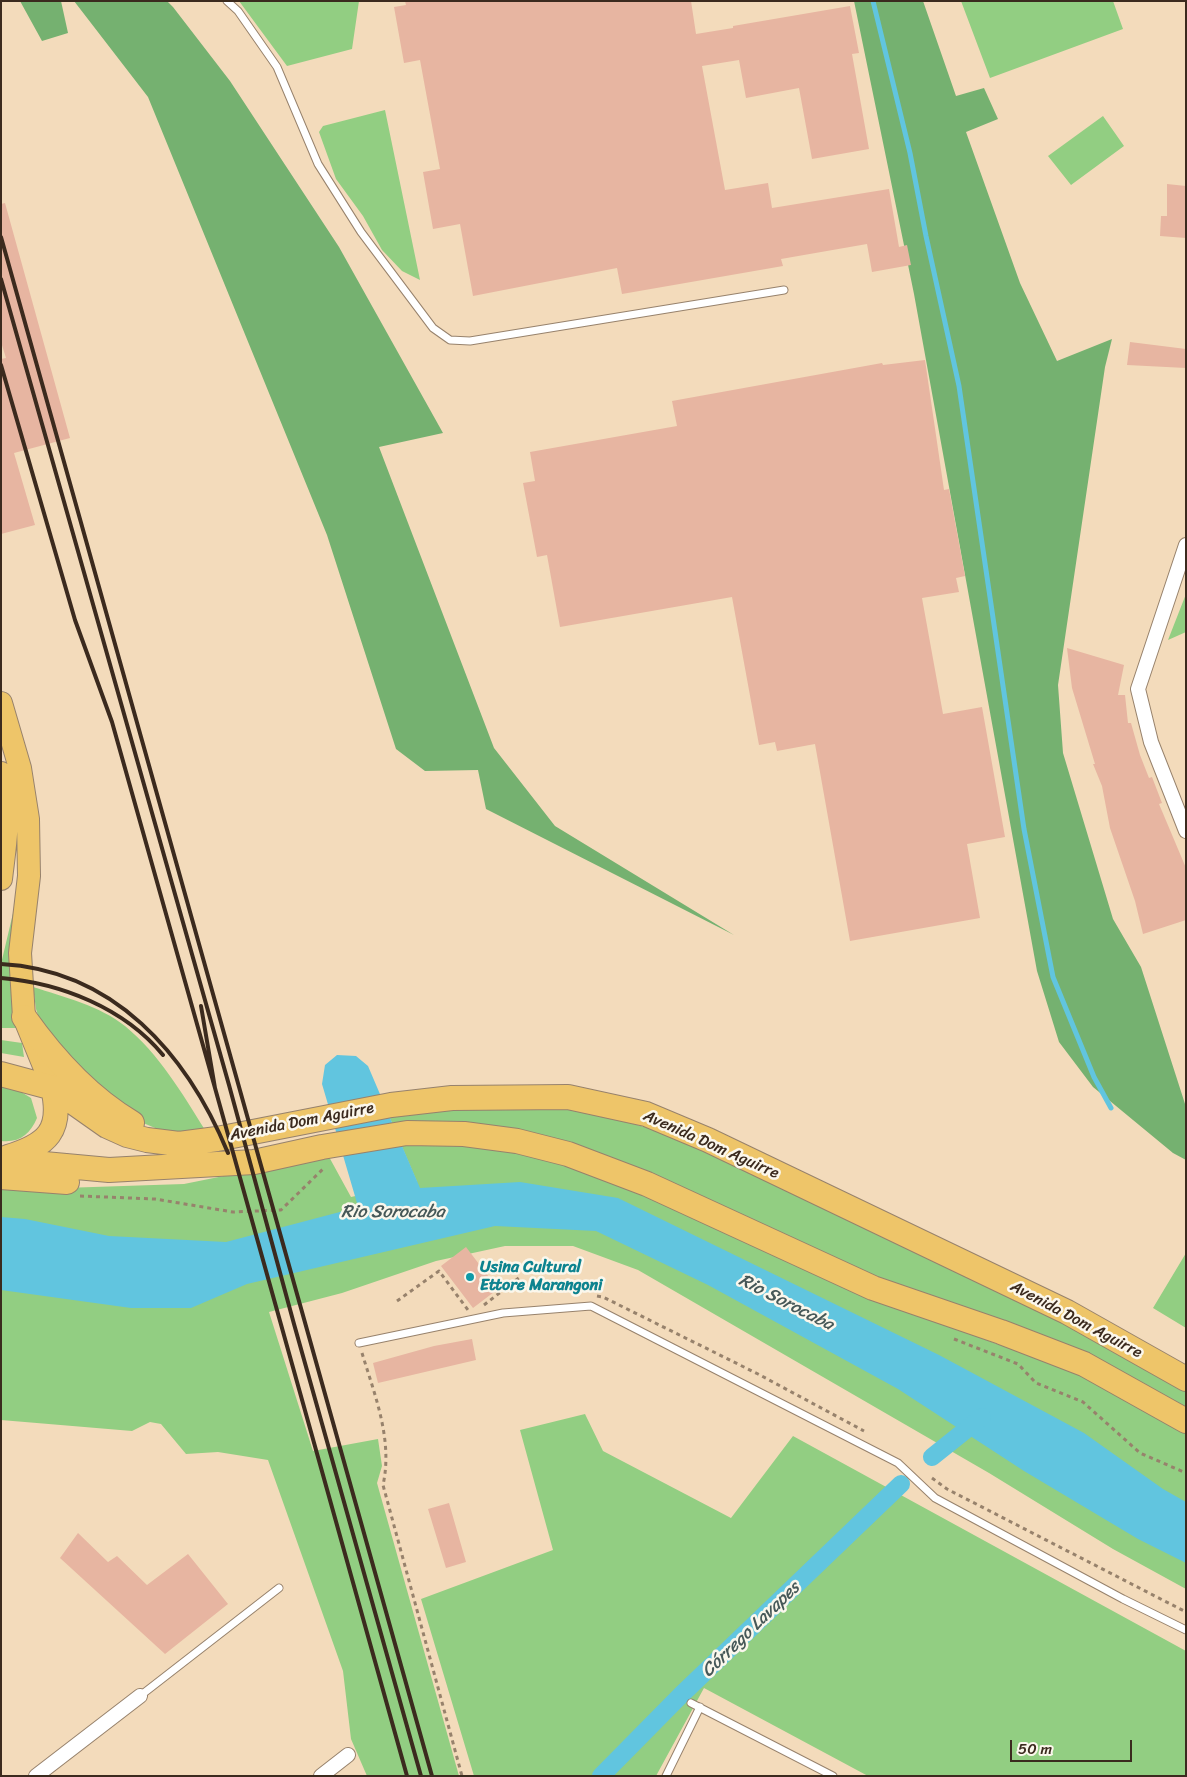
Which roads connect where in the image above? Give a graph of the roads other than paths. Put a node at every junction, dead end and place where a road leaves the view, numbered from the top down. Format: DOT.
graph roads {
  1 [pos="227,1"];
  2 [pos="784,290"];
  3 [pos="1186,545"];
  4 [pos="1,703"];
  5 [pos="2,777"];
  6 [pos="1,824"];
  7 [pos="1186,831"];
  8 [pos="2,869"];
  9 [pos="24,1017"];
  10 [pos="1,1074"];
  11 [pos="53,1088"];
  12 [pos="180,1144"];
  13 [pos="1,1160"];
  14 [pos="254,1162"];
  15 [pos="1,1177"];
  16 [pos="359,1343"];
  17 [pos="1186,1379"];
  18 [pos="1186,1420"];
  19 [pos="279,1588"];
  20 [pos="1186,1630"];
  21 [pos="140,1696"];
  22 [pos="691,1703"];
  23 [pos="700,1707"];
  24 [pos="348,1755"];
  25 [pos="36,1776"];
  26 [pos="322,1776"];
  27 [pos="666,1776"];
  28 [pos="833,1776"];
  1 -- 2 [label="lane"];
  3 -- 7 [label="street"];
  4 -- 9 [label="main road"];
  5 -- 8 [label="main road"];
  6 -- 8 [label="main road"];
  9 -- 11 [label="main road"];
  9 -- 12 [label="highway"];
  10 -- 11 [label="highway, Avenida Dom Aguirre"];
  11 -- 12 [label="highway, Avenida Dom Aguirre"];
  11 -- 13 [label="highway"];
  12 -- 17 [label="highway, Avenida Dom Aguirre"];
  13 -- 14 [label="highway, Avenida Dom Aguirre"];
  14 -- 15 [label="highway"];
  14 -- 18 [label="highway, Avenida Dom Aguirre"];
  16 -- 20 [label="lane"];
  19 -- 21 [label="lane"];
  21 -- 25 [label="street"];
  22 -- 23 [label="lane"];
  23 -- 27 [label="lane"];
  23 -- 28 [label="lane"];
  24 -- 26 [label="street"];
}
